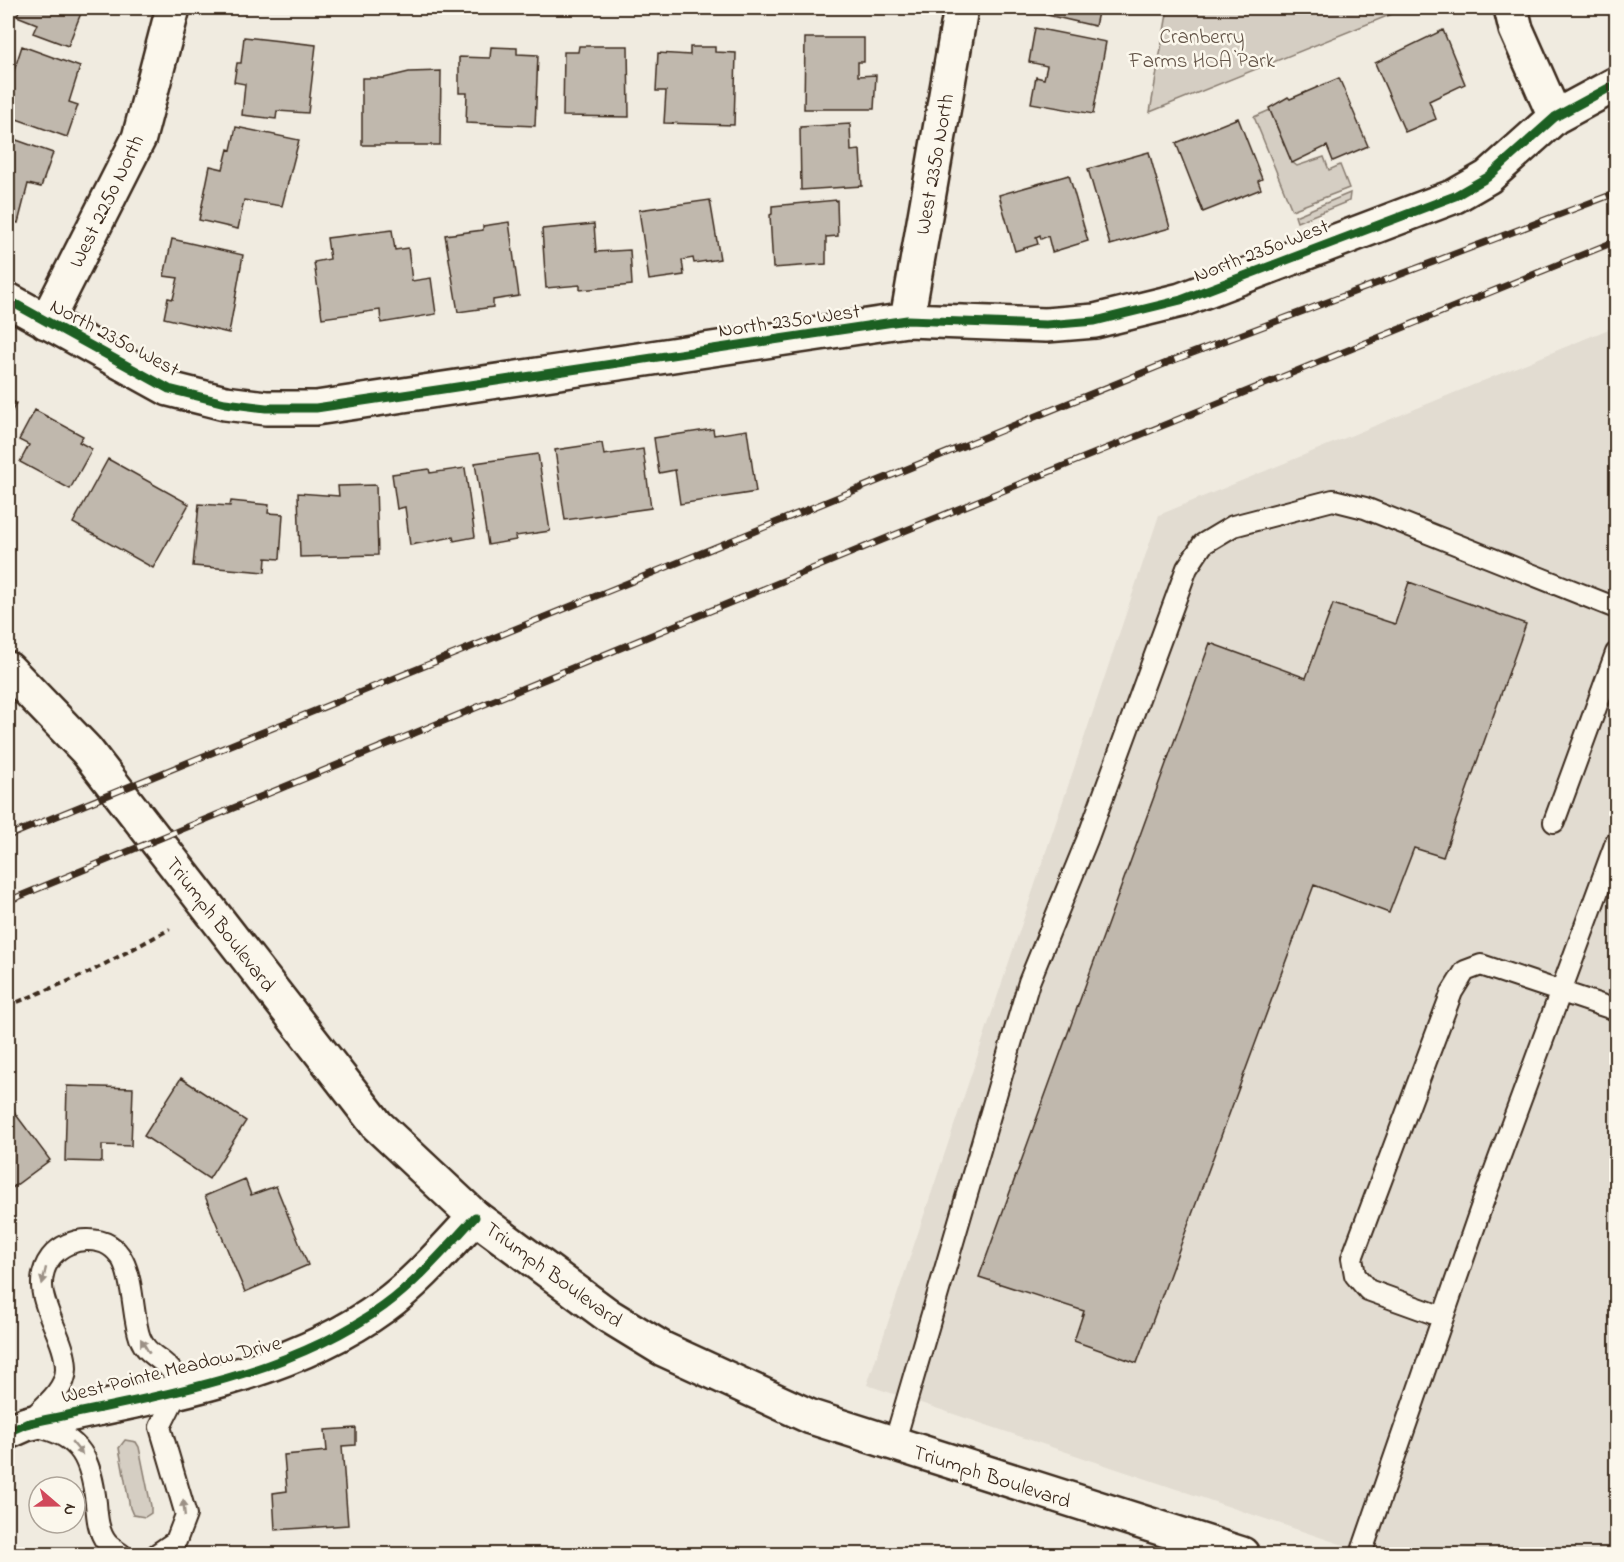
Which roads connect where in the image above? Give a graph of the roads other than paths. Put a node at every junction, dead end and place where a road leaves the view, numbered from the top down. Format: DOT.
graph roads {
  1 [pos="173,8"];
  2 [pos="961,8"];
  3 [pos="1511,8"];
  4 [pos="1617,84"];
  5 [pos="1555,117"];
  6 [pos="8,300"];
  7 [pos="907,320"];
  8 [pos="46,322"];
  9 [pos="1617,608"];
  10 [pos="1617,653"];
  11 [pos="8,669"];
  12 [pos="1554,822"];
  13 [pos="1617,842"];
  14 [pos="1561,990"];
  15 [pos="1617,1010"];
  16 [pos="476,1217"];
  17 [pos="1443,1317"];
  18 [pos="186,1387"];
  19 [pos="17,1428"];
  20 [pos="894,1444"];
  21 [pos="121,1554"];
  22 [pos="157,1554"];
  23 [pos="1242,1554"];
  24 [pos="1361,1554"];
  1 -- 8 [label="street, West 2250 North"];
  2 -- 7 [label="street, West 2350 North"];
  3 -- 5 [label="street"];
  4 -- 5 [label="street, North 2350 West"];
  5 -- 7 [label="street, North 2350 West"];
  6 -- 8 [label="street, North 2350 West"];
  7 -- 8 [label="street, North 2350 West"];
  9 -- 20 [label="lane"];
  10 -- 12 [label="lane"];
  11 -- 16 [label="street, Triumph Boulevard"];
  13 -- 14 [label="lane"];
  14 -- 15 [label="lane"];
  14 -- 17 [label="lane"];
  14 -- 17 [label="lane"];
  16 -- 18 [label="street, West Pointe Meadow Drive"];
  16 -- 20 [label="street, Triumph Boulevard"];
  17 -- 24 [label="lane"];
  18 -- 19 [label="street, West Pointe Meadow Drive"];
  18 -- 19 [label="lane, West Pointe Meadow Drive, one-way"];
  22 -- 18 [label="lane, West Pointe Meadow Drive, one-way"];
  19 -- 21 [label="lane, West Pointe Meadow Drive, one-way"];
  20 -- 23 [label="street, Triumph Boulevard"];
}
